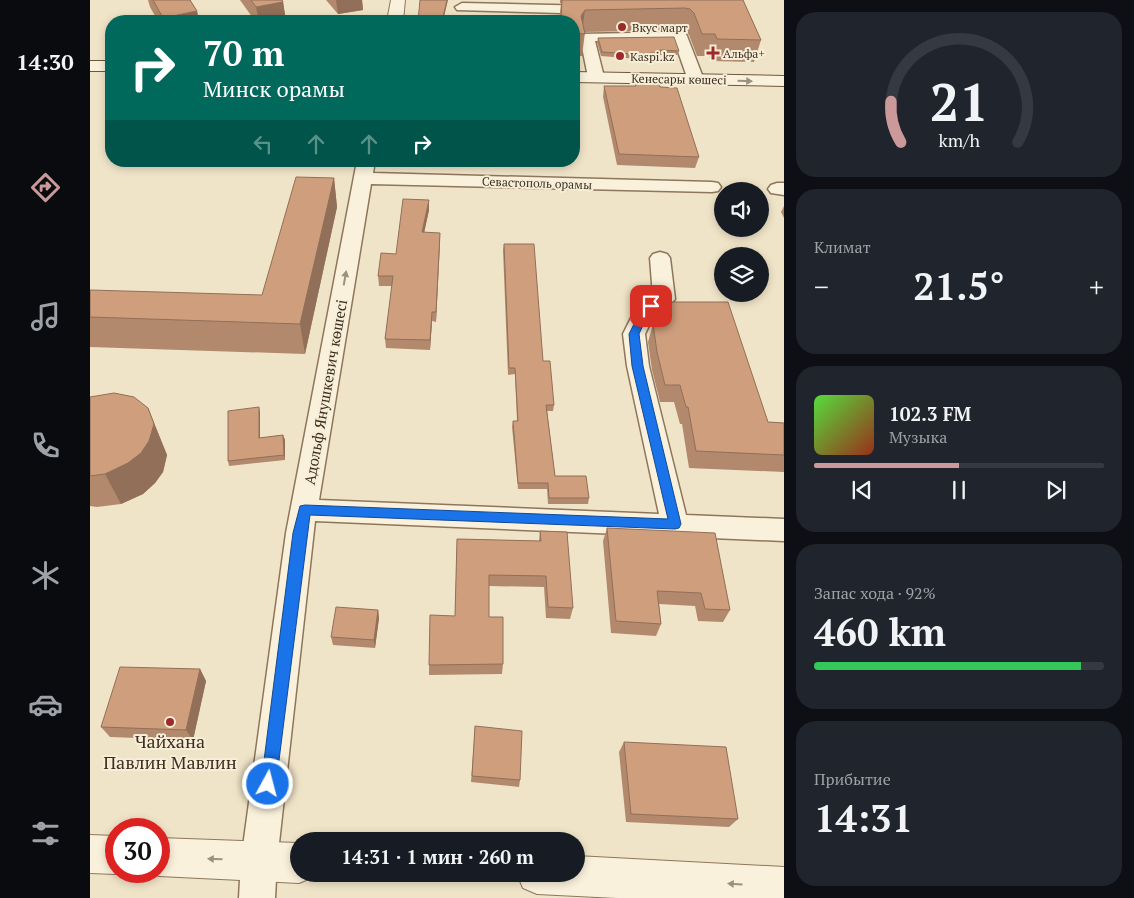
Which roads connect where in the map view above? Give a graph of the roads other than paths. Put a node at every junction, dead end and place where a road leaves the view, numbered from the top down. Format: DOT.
graph roads {
  1 [pos="398,0"];
  2 [pos="462,7"];
  3 [pos="605,10"];
  4 [pos="396,15"];
  5 [pos="555,15"];
  6 [pos="580,36"];
  7 [pos="90,66"];
  8 [pos="105,66"];
  9 [pos="580,77"];
  10 [pos="596,77"];
  11 [pos="696,80"];
  12 [pos="784,81"];
  13 [pos="364,170"];
  14 [pos="712,186"];
  15 [pos="660,258"];
  16 [pos="305,510"];
  17 [pos="675,524"];
  18 [pos="784,530"];
  19 [pos="90,854"];
  20 [pos="105,855"];
  21 [pos="170,860"];
  22 [pos="290,867"];
  23 [pos="585,877"];
  24 [pos="258,880"];
  25 [pos="784,887"];
  1 -- 4 [label="street"];
  2 -- 5 [label="street"];
  3 -- 5 [label="street"];
  6 -- 10 [label="street"];
  6 -- 11 [label="street"];
  7 -- 8 [label="street"];
  9 -- 10 [label="street, Кенесары көшесі"];
  10 -- 11 [label="street, Кенесары көшесі"];
  11 -- 12 [label="street, Кенесары көшесі, one-way"];
  13 -- 14 [label="street, Севастополь орамы"];
  16 -- 13 [label="street, Адольф Янушкевич көшесі, one-way"];
  15 -- 17 [label="street"];
  16 -- 17 [label="street"];
  16 -- 24 [label="street, Адольф Янушкевич көшесі"];
  17 -- 18 [label="street"];
  19 -- 20 [label="street"];
  24 -- 21 [label="street, one-way"];
  22 -- 24 [label="street"];
  25 -- 23 [label="street, one-way"];
}
